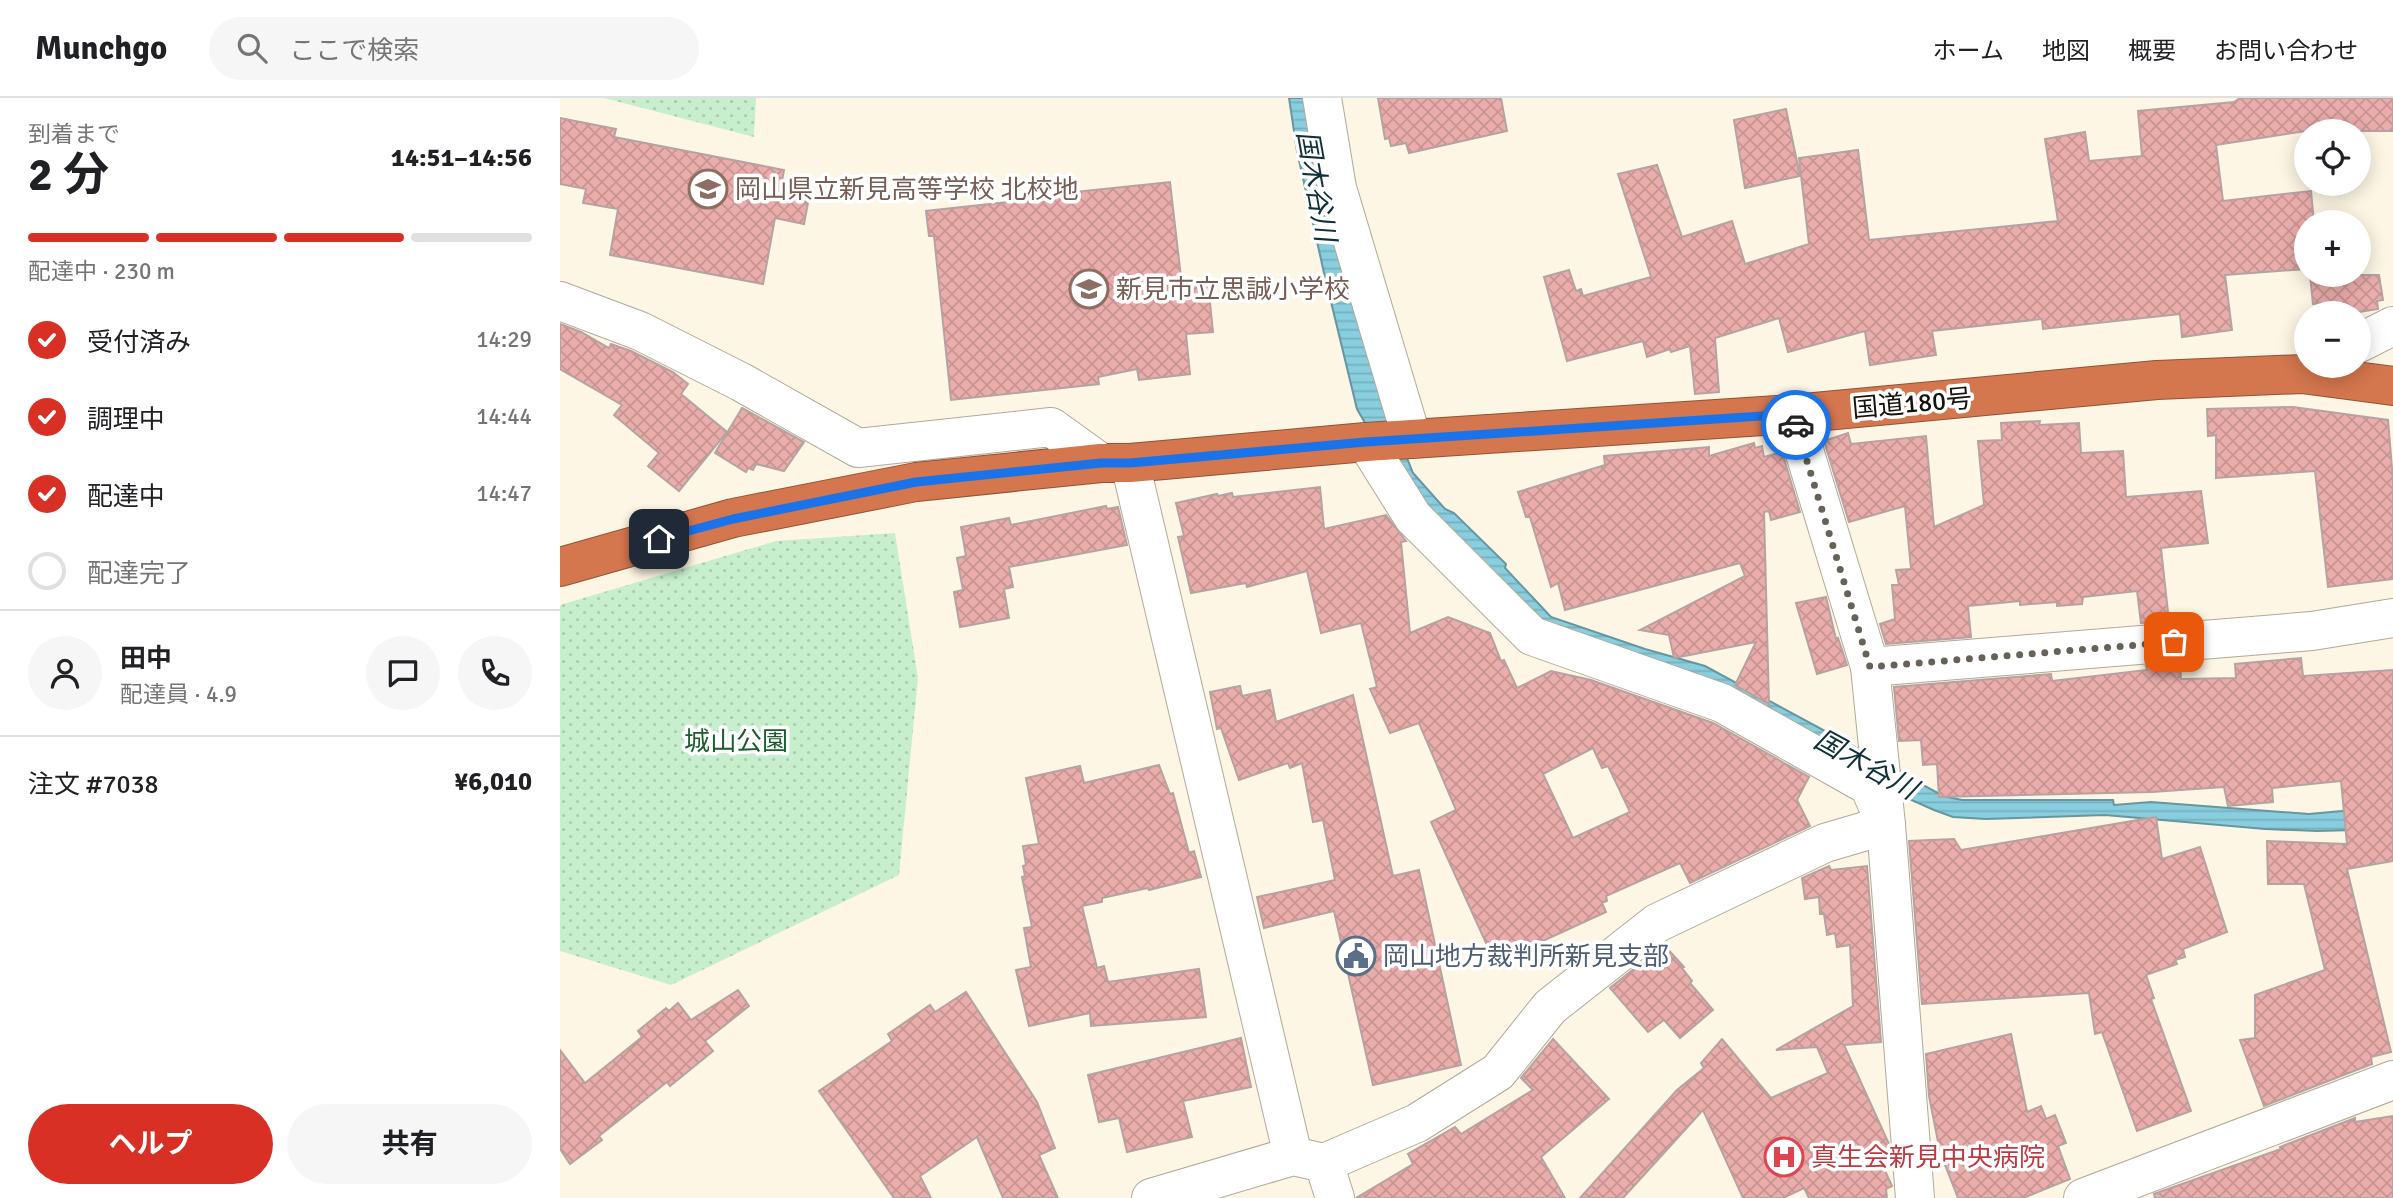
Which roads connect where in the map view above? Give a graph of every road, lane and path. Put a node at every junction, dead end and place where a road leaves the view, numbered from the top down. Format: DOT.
graph roads {
  1 [pos="1322,98"];
  2 [pos="560,302"];
  3 [pos="2393,326"];
  4 [pos="2371,337"];
  5 [pos="2294,371"];
  6 [pos="2351,378"];
  7 [pos="2393,386"];
  8 [pos="1793,414"];
  9 [pos="1412,439"];
  10 [pos="1366,442"];
  11 [pos="1116,463"];
  12 [pos="560,567"];
  13 [pos="2393,618"];
  14 [pos="1870,667"];
  15 [pos="1886,825"];
  16 [pos="2393,1080"];
  17 [pos="1317,1172"];
  18 [pos="1151,1198"];
  19 [pos="1915,1198"];
  20 [pos="2083,1198"];
  1 -- 9 [label="street"];
  2 -- 11 [label="street"];
  3 -- 4 [label="street"];
  5 -- 8 [label="highway, 国道180号"];
  6 -- 7 [label="highway, 国道180号"];
  8 -- 9 [label="highway, 国道180号"];
  8 -- 14 [label="street"];
  9 -- 10 [label="highway, 国道180号"];
  10 -- 11 [label="highway, 国道180号"];
  10 -- 15 [label="street"];
  11 -- 12 [label="highway, 国道180号"];
  11 -- 17 [label="street"];
  13 -- 14 [label="street"];
  14 -- 15 [label="street"];
  15 -- 17 [label="street"];
  15 -- 19 [label="street"];
  16 -- 20 [label="street"];
  17 -- 18 [label="street"];
}
